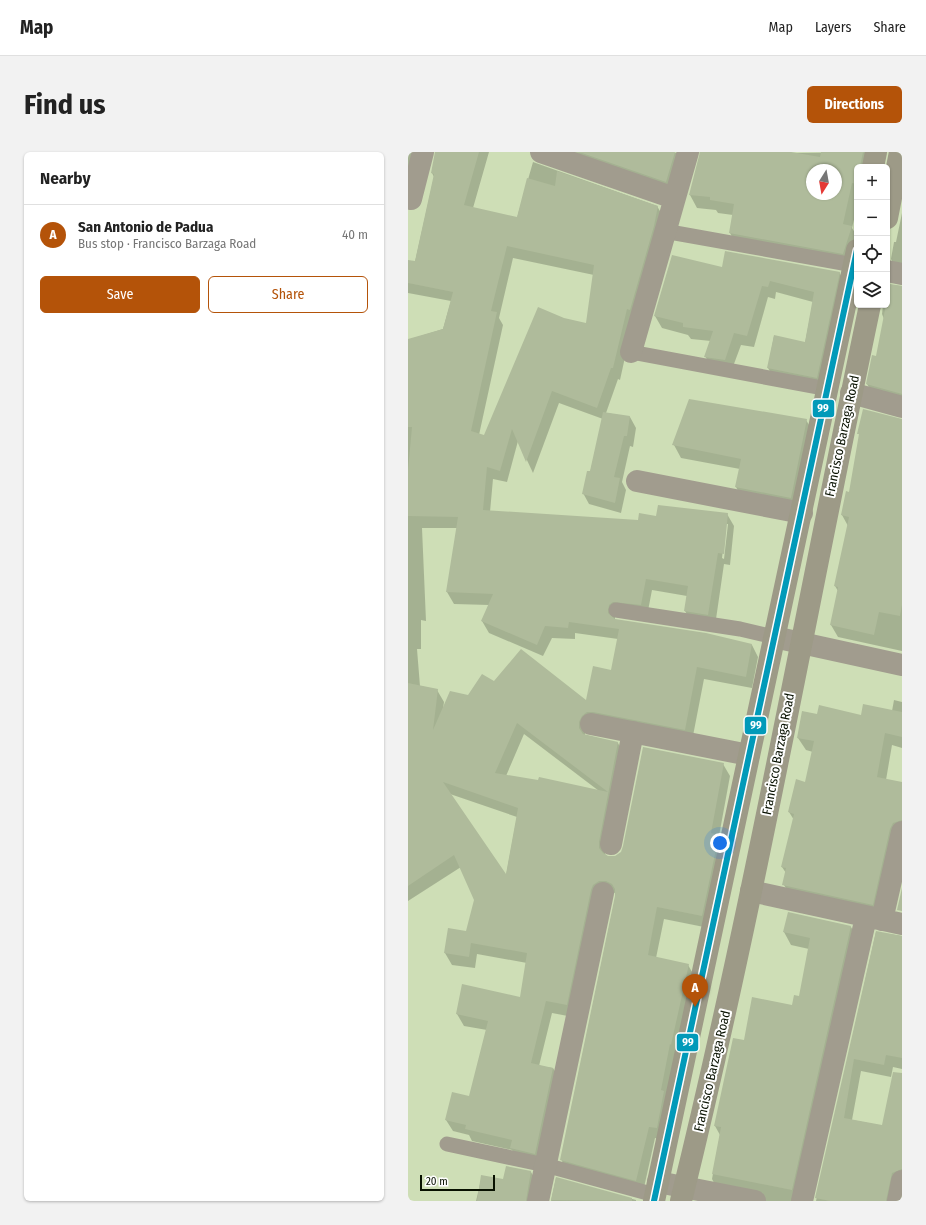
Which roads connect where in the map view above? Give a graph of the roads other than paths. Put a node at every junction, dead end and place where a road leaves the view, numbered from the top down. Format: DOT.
graph roads {
  1 [pos="423,152"];
  2 [pos="541,152"];
  3 [pos="688,152"];
  4 [pos="876,152"];
  5 [pos="900,152"];
  6 [pos="874,164"];
  7 [pos="674,198"];
  8 [pos="411,199"];
  9 [pos="890,203"];
  10 [pos="664,231"];
  11 [pos="854,257"];
  12 [pos="854,266"];
  13 [pos="890,272"];
  14 [pos="902,274"];
  15 [pos="869,308"];
  16 [pos="631,352"];
  17 [pos="828,389"];
  18 [pos="851,393"];
  19 [pos="902,407"];
  20 [pos="637,481"];
  21 [pos="802,513"];
  22 [pos="616,610"];
  23 [pos="774,637"];
  24 [pos="800,643"];
  25 [pos="902,665"];
  26 [pos="591,724"];
  27 [pos="633,732"];
  28 [pos="749,755"];
  29 [pos="902,832"];
  30 [pos="611,844"];
  31 [pos="751,891"];
  32 [pos="602,893"];
  33 [pos="883,920"];
  34 [pos="447,1144"];
  35 [pos="545,1165"];
  36 [pos="902,1181"];
  37 [pos="656,1193"];
  38 [pos="683,1194"];
  39 [pos="538,1201"];
  40 [pos="755,1201"];
  41 [pos="802,1201"];
  42 [pos="898,1201"];
  1 -- 8 [label="street"];
  2 -- 7 [label="street"];
  3 -- 7 [label="street"];
  4 -- 6 [label="street"];
  5 -- 9 [label="street"];
  7 -- 10 [label="street"];
  10 -- 11 [label="lane"];
  10 -- 16 [label="street"];
  12 -- 17 [label="street, Francisco Barzaga Road"];
  13 -- 14 [label="street"];
  15 -- 18 [label="street, Francisco Barzaga Road"];
  16 -- 17 [label="lane"];
  17 -- 21 [label="street, Francisco Barzaga Road"];
  18 -- 19 [label="street"];
  18 -- 24 [label="street, Francisco Barzaga Road"];
  20 -- 21 [label="street"];
  21 -- 23 [label="street, Francisco Barzaga Road"];
  22 -- 23 [label="lane"];
  23 -- 24 [label="street"];
  23 -- 28 [label="street, Francisco Barzaga Road"];
  24 -- 25 [label="street"];
  24 -- 31 [label="street, Francisco Barzaga Road"];
  26 -- 27 [label="street"];
  27 -- 28 [label="street"];
  27 -- 30 [label="street"];
  28 -- 37 [label="street, Francisco Barzaga Road"];
  29 -- 33 [label="street"];
  31 -- 33 [label="street"];
  31 -- 38 [label="street, Francisco Barzaga Road"];
  32 -- 35 [label="street"];
  33 -- 41 [label="street"];
  34 -- 35 [label="lane"];
  35 -- 37 [label="lane"];
  35 -- 39 [label="street"];
  36 -- 42 [label="street"];
  37 -- 38 [label="street"];
  38 -- 40 [label="street"];
}
